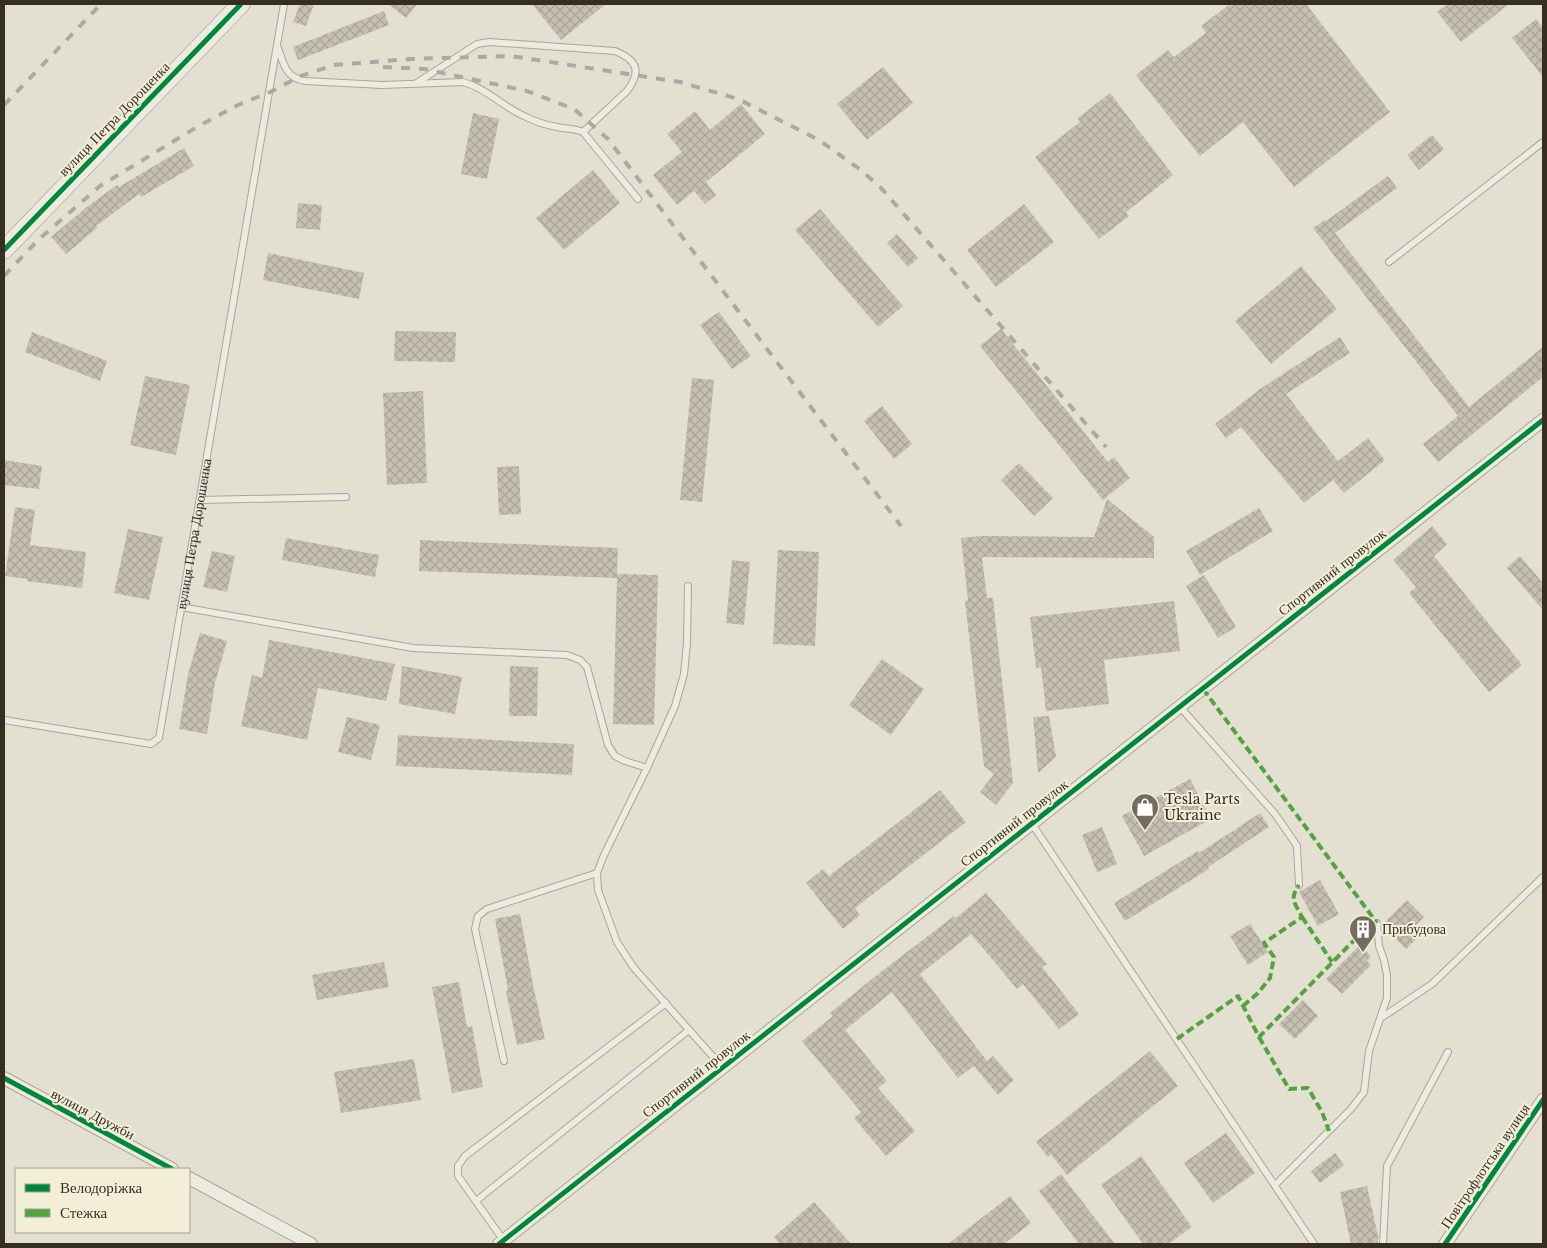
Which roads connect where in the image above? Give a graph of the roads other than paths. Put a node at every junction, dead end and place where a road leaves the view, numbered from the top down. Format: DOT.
graph roads {
  1 [pos="241,4"];
  2 [pos="284,4"];
  3 [pos="277,47"];
  4 [pos="414,85"];
  5 [pos="583,132"];
  6 [pos="1543,142"];
  7 [pos="638,199"];
  8 [pos="4,250"];
  9 [pos="1389,262"];
  10 [pos="1543,420"];
  11 [pos="346,497"];
  12 [pos="200,500"];
  13 [pos="688,586"];
  14 [pos="181,607"];
  15 [pos="1180,707"];
  16 [pos="4,720"];
  17 [pos="647,768"];
  18 [pos="1032,824"];
  19 [pos="597,873"];
  20 [pos="1543,877"];
  21 [pos="1299,885"];
  22 [pos="1377,923"];
  23 [pos="666,1003"];
  24 [pos="1381,1018"];
  25 [pos="689,1030"];
  26 [pos="1448,1052"];
  27 [pos="504,1061"];
  28 [pos="723,1068"];
  29 [pos="4,1078"];
  30 [pos="1543,1100"];
  31 [pos="170,1168"];
  32 [pos="190,1179"];
  33 [pos="1275,1185"];
  34 [pos="476,1201"];
  35 [pos="502,1242"];
  36 [pos="311,1244"];
  37 [pos="1314,1244"];
  38 [pos="1383,1244"];
  39 [pos="1445,1244"];
  1 -- 8 [label="street, вулиця Петра Дорошенка"];
  2 -- 3 [label="lane, вулиця Петра Дорошенка"];
  3 -- 4 [label="lane"];
  3 -- 12 [label="lane, вулиця Петра Дорошенка"];
  4 -- 5 [label="lane"];
  4 -- 5 [label="lane"];
  5 -- 7 [label="lane"];
  6 -- 9 [label="lane"];
  10 -- 15 [label="street, Спортивний провулок"];
  11 -- 12 [label="lane"];
  12 -- 14 [label="lane, вулиця Петра Дорошенка"];
  13 -- 17 [label="lane"];
  14 -- 16 [label="lane, вулиця Петра Дорошенка"];
  14 -- 17 [label="lane"];
  15 -- 18 [label="street, Спортивний провулок"];
  15 -- 21 [label="lane"];
  17 -- 19 [label="lane"];
  18 -- 28 [label="street, Спортивний провулок"];
  18 -- 33 [label="lane"];
  19 -- 23 [label="lane"];
  19 -- 27 [label="lane"];
  20 -- 24 [label="lane"];
  22 -- 24 [label="lane"];
  23 -- 25 [label="lane"];
  23 -- 34 [label="lane"];
  24 -- 33 [label="lane"];
  25 -- 28 [label="lane"];
  25 -- 34 [label="lane"];
  26 -- 38 [label="lane"];
  28 -- 35 [label="street, Спортивний провулок"];
  29 -- 31 [label="street, вулиця Дружби"];
  30 -- 39 [label="street, Повітрофлотська вулиця"];
  32 -- 36 [label="street"];
  33 -- 37 [label="lane"];
  34 -- 35 [label="lane"];
}
